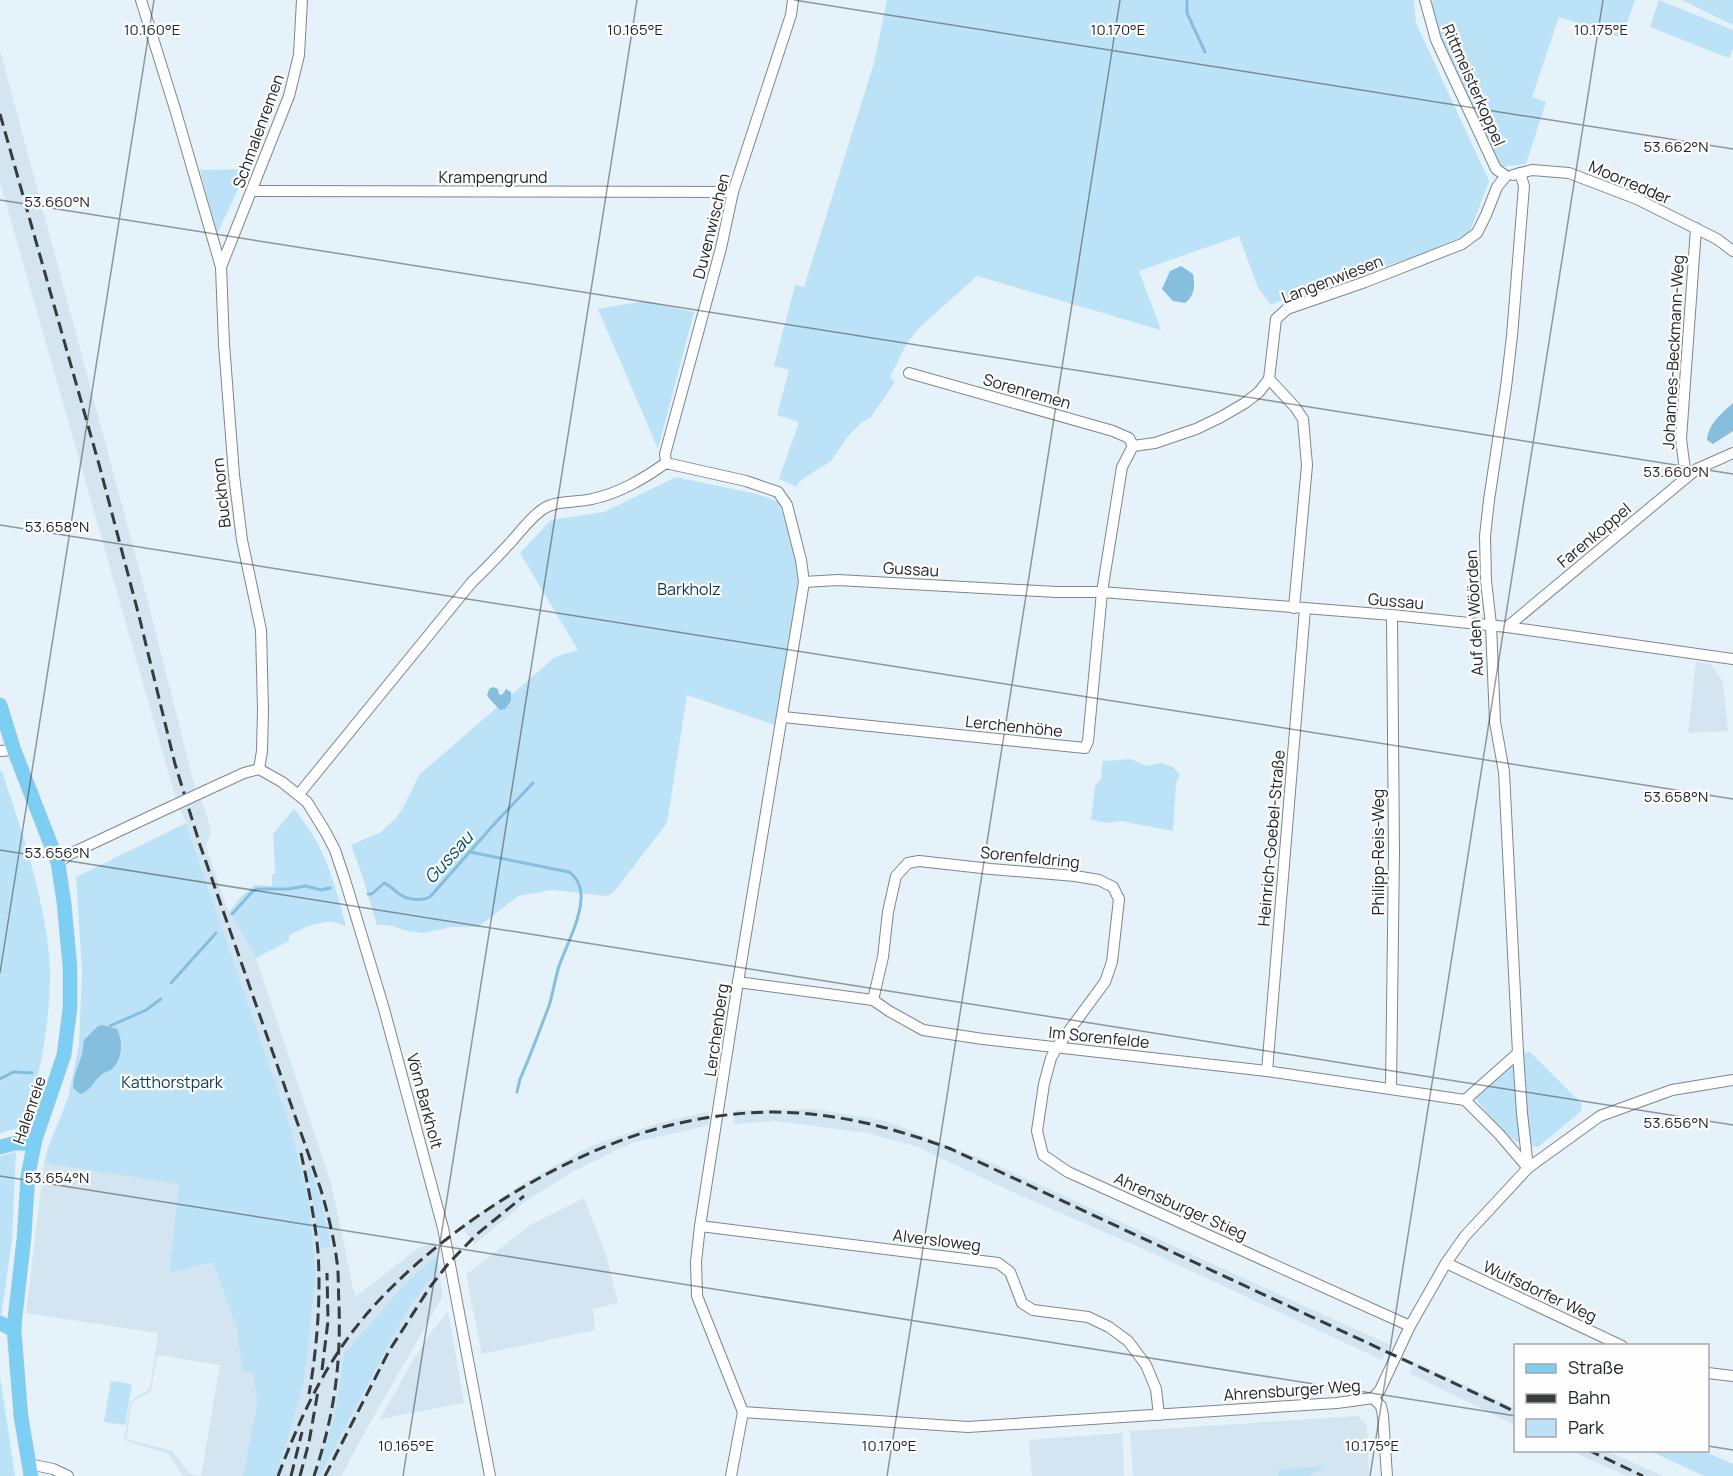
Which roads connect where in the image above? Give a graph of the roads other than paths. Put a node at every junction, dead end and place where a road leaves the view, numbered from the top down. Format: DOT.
graph roads {
  1 [pos="141,0"];
  2 [pos="302,0"];
  3 [pos="793,0"];
  4 [pos="1425,0"];
  5 [pos="1520,173"];
  6 [pos="1506,176"];
  7 [pos="252,191"];
  8 [pos="733,192"];
  9 [pos="1696,228"];
  10 [pos="1733,251"];
  11 [pos="221,267"];
  12 [pos="909,373"];
  13 [pos="1269,379"];
  14 [pos="1133,446"];
  15 [pos="1733,453"];
  16 [pos="666,463"];
  17 [pos="1686,478"];
  18 [pos="804,582"];
  19 [pos="1102,592"];
  20 [pos="1300,608"];
  21 [pos="1392,615"];
  22 [pos="1491,625"];
  23 [pos="1508,627"];
  24 [pos="1733,658"];
  25 [pos="0,705"];
  26 [pos="783,717"];
  27 [pos="14,750"];
  28 [pos="0,751"];
  29 [pos="259,769"];
  30 [pos="298,794"];
  31 [pos="58,863"];
  32 [pos="738,982"];
  33 [pos="873,1000"];
  34 [pos="1056,1047"];
  35 [pos="1518,1053"];
  36 [pos="1267,1071"];
  37 [pos="1733,1080"];
  38 [pos="1391,1089"];
  39 [pos="1465,1100"];
  40 [pos="34,1144"];
  41 [pos="0,1147"];
  42 [pos="1528,1168"];
  43 [pos="700,1226"];
  44 [pos="1446,1263"];
  45 [pos="0,1323"];
  46 [pos="1410,1326"];
  47 [pos="14,1330"];
  48 [pos="1618,1344"];
  49 [pos="1709,1373"];
  50 [pos="1733,1376"];
  51 [pos="1373,1398"];
  52 [pos="743,1412"];
  53 [pos="1159,1415"];
  54 [pos="30,1470"];
  55 [pos="68,1476"];
  56 [pos="490,1476"];
  57 [pos="731,1476"];
  58 [pos="1387,1476"];
  1 -- 11 [label="street, Buckhorn"];
  2 -- 7 [label="street, Schmalenremen"];
  3 -- 8 [label="street, Duvenwischen"];
  4 -- 6 [label="street, Rittmeisterkoppel"];
  5 -- 6 [label="street, Moorredder"];
  5 -- 9 [label="street, Moorredder"];
  5 -- 22 [label="street, Auf den Wöörden"];
  6 -- 13 [label="street, Langenwiesen"];
  7 -- 8 [label="street, Krampengrund"];
  7 -- 11 [label="street, Schmalenremen"];
  8 -- 16 [label="street, Duvenwischen"];
  9 -- 10 [label="street, Moorredder"];
  9 -- 17 [label="street, Johannes-Beckmann-Weg"];
  11 -- 29 [label="street, Buckhorn"];
  12 -- 14 [label="street, Sorenremen"];
  13 -- 14 [label="street"];
  13 -- 20 [label="street, Heinrich-Goebel-Straße"];
  14 -- 19 [label="street"];
  15 -- 17 [label="street, Farenkoppel"];
  16 -- 18 [label="street"];
  16 -- 30 [label="street"];
  17 -- 23 [label="street, Farenkoppel"];
  18 -- 19 [label="street, Gussau"];
  18 -- 26 [label="street, Lerchenberg"];
  19 -- 20 [label="street, Gussau"];
  19 -- 26 [label="street, Lerchenhöhe"];
  20 -- 21 [label="street, Gussau"];
  20 -- 36 [label="street, Heinrich-Goebel-Straße"];
  21 -- 22 [label="street, Gussau"];
  21 -- 38 [label="street, Philipp-Reis-Weg"];
  22 -- 23 [label="street, Gussau"];
  22 -- 35 [label="street, Auf den Wöörden"];
  23 -- 24 [label="street, Gussau"];
  25 -- 27 [label="main road, Halenreie"];
  26 -- 32 [label="street, Lerchenberg"];
  27 -- 28 [label="street"];
  27 -- 31 [label="main road, Halenreie"];
  29 -- 30 [label="street, Vörn Barkholt"];
  29 -- 31 [label="street, bridge"];
  30 -- 56 [label="street, Vörn Barkholt"];
  31 -- 40 [label="main road, Halenreie"];
  32 -- 33 [label="street, Im Sorenfelde"];
  32 -- 43 [label="street, Lerchenberg"];
  33 -- 34 [label="street, Im Sorenfelde"];
  33 -- 34 [label="street, Sorenfeldring"];
  34 -- 36 [label="street, Im Sorenfelde"];
  34 -- 46 [label="street, Ahrensburger Stieg"];
  35 -- 39 [label="street"];
  35 -- 42 [label="street, Auf den Wöörden"];
  36 -- 38 [label="street, Im Sorenfelde"];
  37 -- 42 [label="street, Ahrensburger Weg"];
  38 -- 39 [label="street, Im Sorenfelde"];
  39 -- 42 [label="street"];
  40 -- 41 [label="main road"];
  40 -- 47 [label="main road, Halenreie"];
  42 -- 44 [label="street, Ahrensburger Weg"];
  43 -- 52 [label="street, Lerchenberg"];
  43 -- 53 [label="street, Alversloweg"];
  44 -- 46 [label="street, Ahrensburger Weg"];
  44 -- 48 [label="street, Wulfsdorfer Weg"];
  45 -- 47 [label="main road"];
  46 -- 51 [label="street, Ahrensburger Weg"];
  47 -- 54 [label="main road, Halenreie"];
  49 -- 50 [label="street"];
  51 -- 53 [label="street, Ahrensburger Weg"];
  51 -- 58 [label="street"];
  52 -- 53 [label="street, Ahrensburger Weg"];
  52 -- 57 [label="street"];
  54 -- 55 [label="street"];
}
